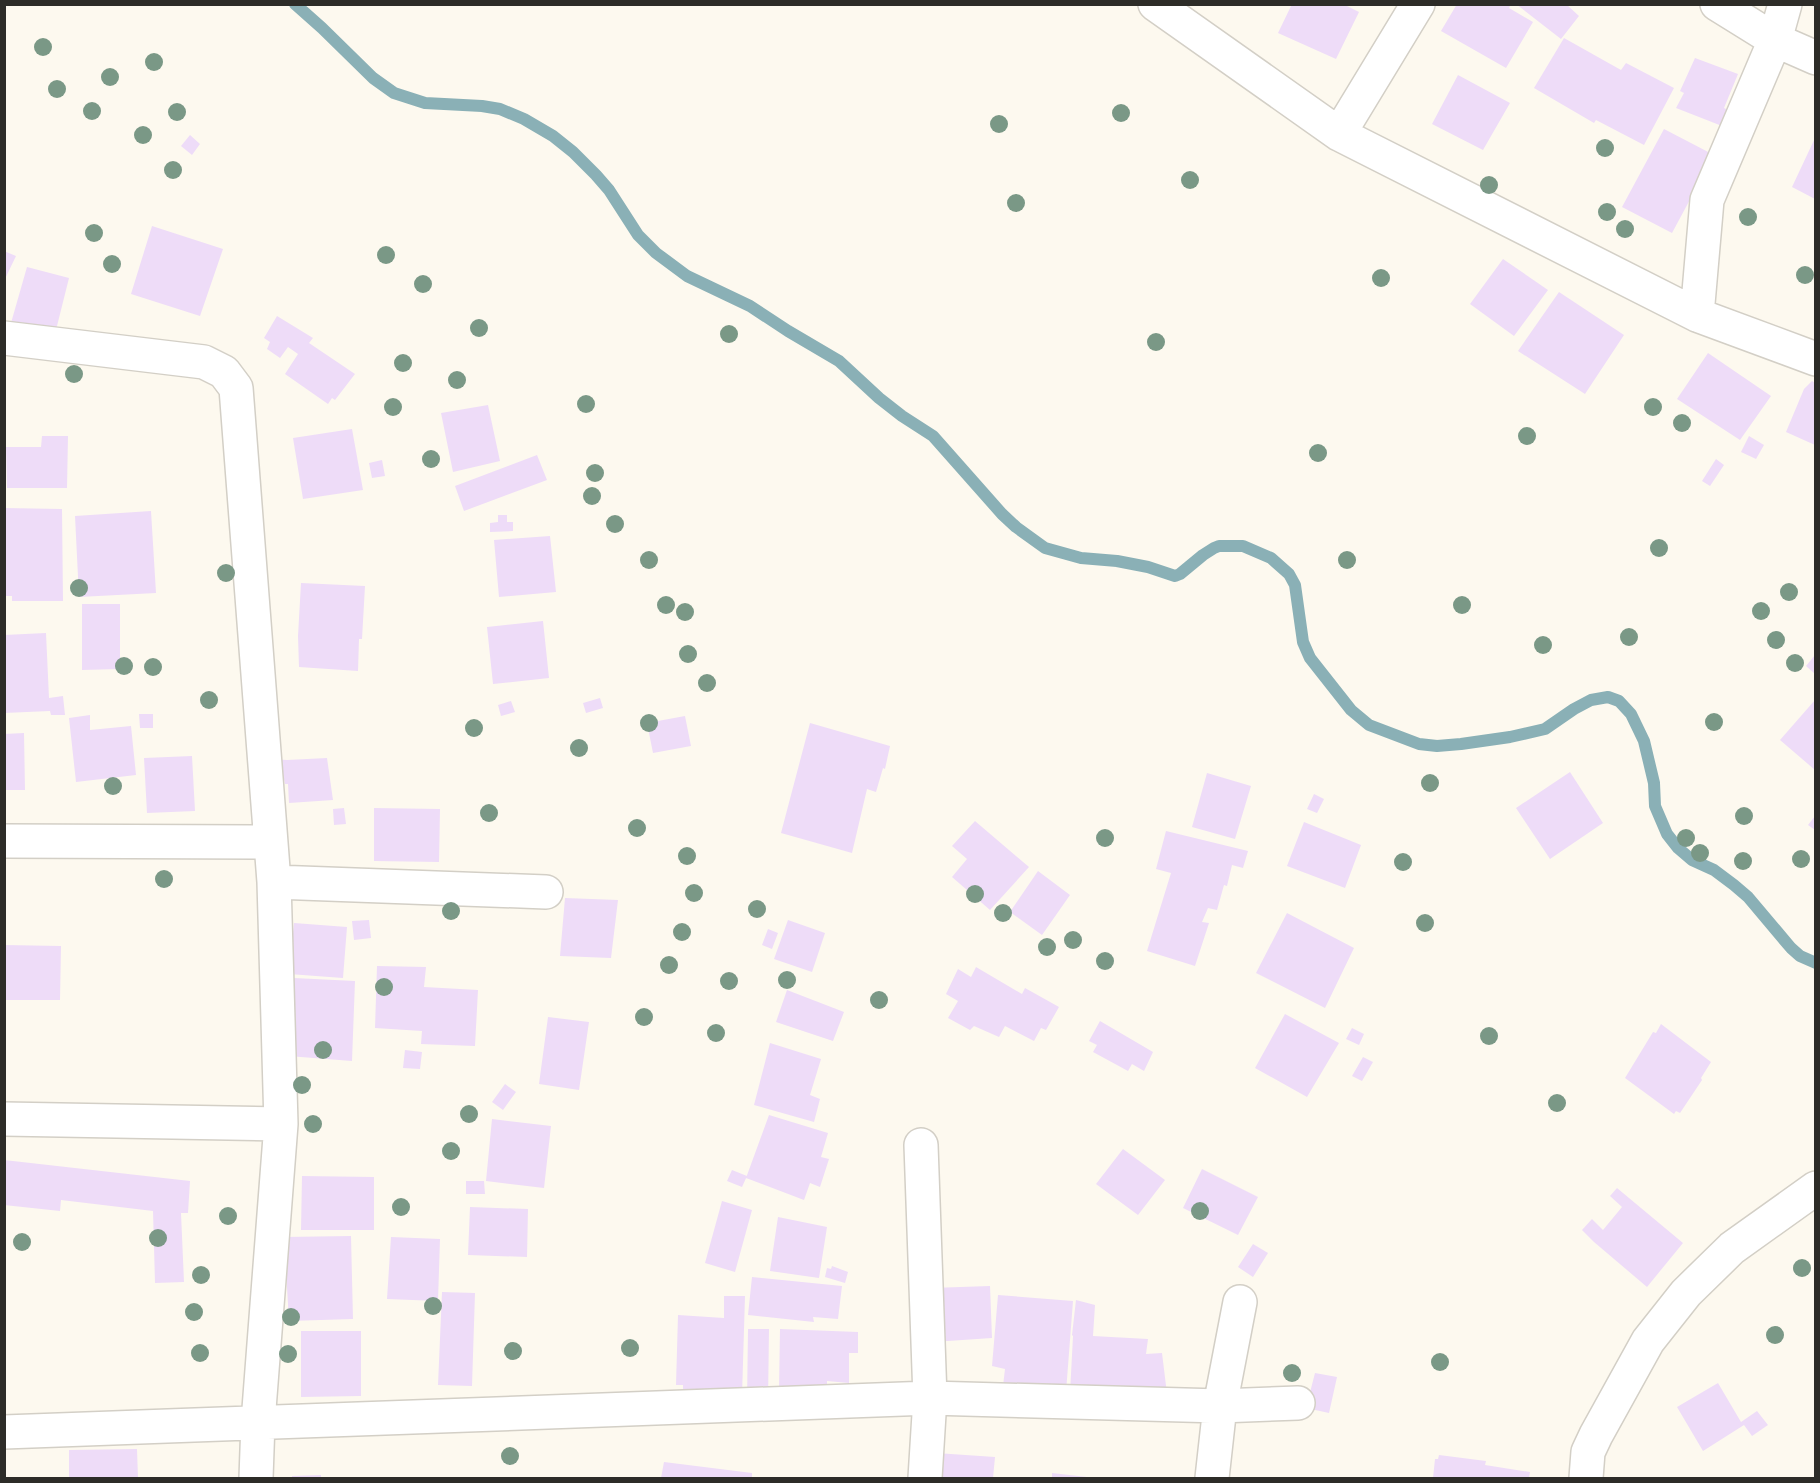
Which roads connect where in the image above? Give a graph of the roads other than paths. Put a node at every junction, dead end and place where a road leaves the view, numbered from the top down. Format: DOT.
graph roads {
  1 [pos="1155,4"];
  2 [pos="1418,4"];
  3 [pos="1717,4"];
  4 [pos="1785,4"];
  5 [pos="1775,40"];
  6 [pos="1815,58"];
  7 [pos="1339,134"];
  8 [pos="1697,315"];
  9 [pos="4,338"];
  10 [pos="1815,359"];
  11 [pos="4,840"];
  12 [pos="270,842"];
  13 [pos="274,882"];
  14 [pos="546,892"];
  15 [pos="4,1119"];
  16 [pos="282,1124"];
  17 [pos="921,1145"];
  18 [pos="1815,1188"];
  19 [pos="1240,1302"];
  20 [pos="930,1398"];
  21 [pos="1298,1403"];
  22 [pos="1220,1406"];
  23 [pos="258,1422"];
  24 [pos="4,1432"];
  25 [pos="256,1479"];
  26 [pos="925,1479"];
  27 [pos="1212,1479"];
  28 [pos="1586,1479"];
  1 -- 7 [label="street"];
  2 -- 7 [label="street"];
  3 -- 5 [label="street"];
  4 -- 5 [label="street"];
  5 -- 6 [label="street"];
  5 -- 8 [label="street"];
  7 -- 8 [label="street"];
  8 -- 10 [label="street"];
  9 -- 12 [label="street"];
  11 -- 12 [label="street"];
  12 -- 13 [label="street"];
  13 -- 14 [label="street"];
  13 -- 16 [label="street"];
  15 -- 16 [label="street"];
  16 -- 23 [label="street"];
  17 -- 20 [label="street"];
  18 -- 28 [label="street"];
  19 -- 22 [label="street"];
  20 -- 22 [label="street"];
  20 -- 23 [label="street"];
  20 -- 26 [label="street"];
  21 -- 22 [label="street"];
  22 -- 27 [label="street"];
  23 -- 24 [label="street"];
  23 -- 25 [label="street"];
}
